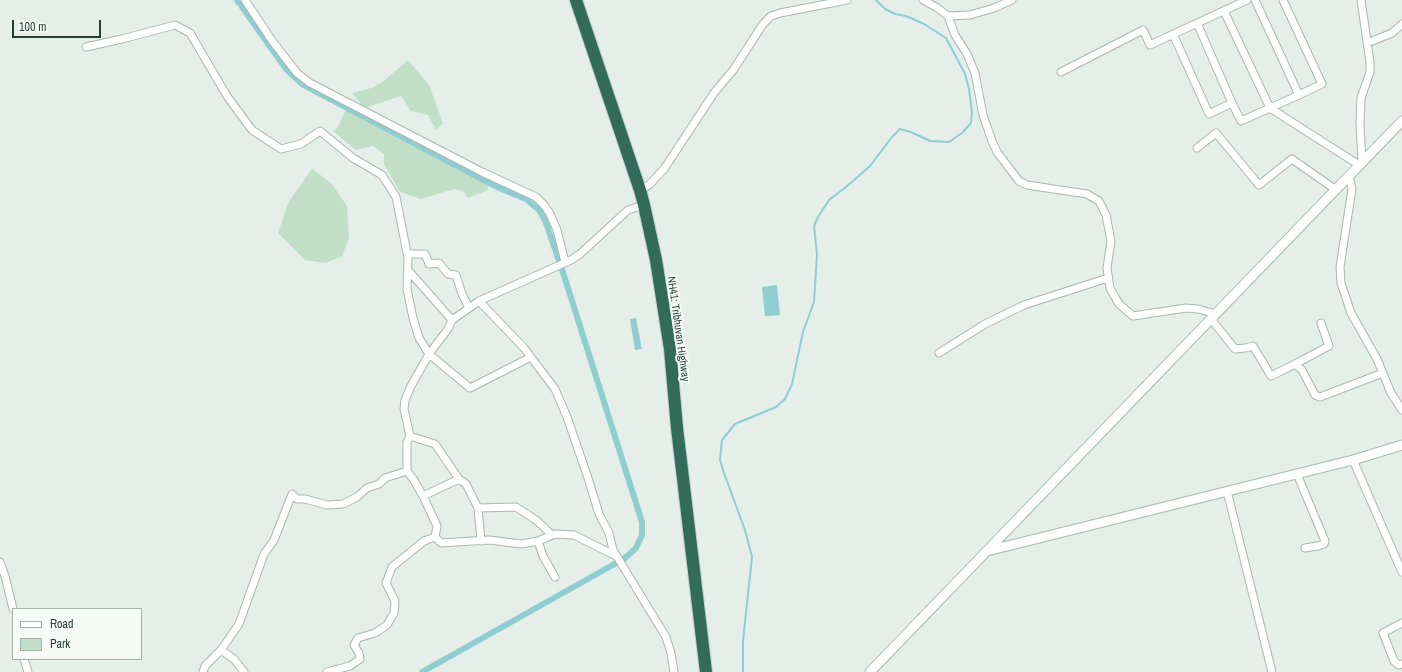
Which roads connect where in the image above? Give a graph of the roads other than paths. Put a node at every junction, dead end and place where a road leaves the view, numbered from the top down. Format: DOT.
graph roads {
  1 [pos="245,0"];
  2 [pos="576,0"];
  3 [pos="847,0"];
  4 [pos="923,0"];
  5 [pos="1012,0"];
  6 [pos="1247,0"];
  7 [pos="1255,0"];
  8 [pos="1283,0"];
  9 [pos="1361,0"];
  10 [pos="1224,11"];
  11 [pos="948,16"];
  12 [pos="1196,23"];
  13 [pos="1402,24"];
  14 [pos="1173,34"];
  15 [pos="1367,43"];
  16 [pos="86,47"];
  17 [pos="1061,72"];
  18 [pos="1299,95"];
  19 [pos="1232,103"];
  20 [pos="1270,108"];
  21 [pos="1402,121"];
  22 [pos="1197,148"];
  23 [pos="1360,164"];
  24 [pos="1349,176"];
  25 [pos="640,190"];
  26 [pos="1336,190"];
  27 [pos="644,205"];
  28 [pos="408,254"];
  29 [pos="565,262"];
  30 [pos="408,270"];
  31 [pos="1108,278"];
  32 [pos="479,301"];
  33 [pos="469,308"];
  34 [pos="1213,317"];
  35 [pos="452,320"];
  36 [pos="1321,323"];
  37 [pos="939,352"];
  38 [pos="430,354"];
  39 [pos="531,357"];
  40 [pos="1295,364"];
  41 [pos="1383,373"];
  42 [pos="1402,410"];
  43 [pos="410,436"];
  44 [pos="1402,444"];
  45 [pos="1353,460"];
  46 [pos="406,471"];
  47 [pos="1296,474"];
  48 [pos="459,479"];
  49 [pos="1227,491"];
  50 [pos="423,496"];
  51 [pos="478,508"];
  52 [pos="552,535"];
  53 [pos="435,537"];
  54 [pos="481,541"];
  55 [pos="538,541"];
  56 [pos="1306,548"];
  57 [pos="987,551"];
  58 [pos="616,556"];
  59 [pos="0,562"];
  60 [pos="1402,572"];
  61 [pos="555,577"];
  62 [pos="13,608"];
  63 [pos="1402,623"];
  64 [pos="221,650"];
  65 [pos="24,660"];
  66 [pos="1400,667"];
  67 [pos="28,672"];
  68 [pos="203,672"];
  69 [pos="244,672"];
  70 [pos="327,672"];
  71 [pos="674,672"];
  72 [pos="706,672"];
  73 [pos="870,672"];
  74 [pos="1272,672"];
  1 -- 29 [label="street"];
  2 -- 25 [label="highway, NH41: Tribhuvan Highway"];
  3 -- 25 [label="street"];
  4 -- 11 [label="street"];
  5 -- 11 [label="street"];
  6 -- 10 [label="street"];
  7 -- 18 [label="street"];
  8 -- 18 [label="street"];
  9 -- 15 [label="street"];
  10 -- 12 [label="street"];
  10 -- 20 [label="street"];
  11 -- 31 [label="street"];
  12 -- 14 [label="street"];
  12 -- 19 [label="street"];
  13 -- 15 [label="street"];
  14 -- 17 [label="street"];
  14 -- 19 [label="street"];
  15 -- 23 [label="street"];
  16 -- 28 [label="street"];
  18 -- 20 [label="street"];
  19 -- 20 [label="street"];
  20 -- 23 [label="street"];
  21 -- 23 [label="main road"];
  22 -- 26 [label="street"];
  23 -- 24 [label="main road"];
  24 -- 26 [label="main road"];
  24 -- 41 [label="street"];
  25 -- 27 [label="highway, NH41: Tribhuvan Highway"];
  26 -- 34 [label="main road"];
  27 -- 29 [label="street"];
  27 -- 72 [label="highway, NH41: Tribhuvan Highway"];
  28 -- 30 [label="street"];
  28 -- 33 [label="street"];
  29 -- 32 [label="street"];
  30 -- 35 [label="street"];
  30 -- 38 [label="street"];
  31 -- 34 [label="street"];
  31 -- 37 [label="street"];
  32 -- 33 [label="street"];
  32 -- 39 [label="street"];
  33 -- 35 [label="street"];
  34 -- 40 [label="street"];
  34 -- 57 [label="main road"];
  35 -- 38 [label="street"];
  36 -- 40 [label="street"];
  38 -- 39 [label="street"];
  38 -- 43 [label="street"];
  39 -- 58 [label="street"];
  40 -- 41 [label="street"];
  41 -- 42 [label="street"];
  43 -- 46 [label="street"];
  43 -- 48 [label="street"];
  44 -- 45 [label="main road"];
  45 -- 47 [label="main road"];
  45 -- 60 [label="street"];
  46 -- 50 [label="street"];
  46 -- 64 [label="street"];
  47 -- 49 [label="main road"];
  47 -- 56 [label="street"];
  48 -- 50 [label="street"];
  48 -- 51 [label="street"];
  49 -- 57 [label="main road"];
  49 -- 74 [label="street"];
  50 -- 53 [label="street"];
  51 -- 52 [label="street"];
  51 -- 54 [label="street"];
  52 -- 55 [label="street"];
  52 -- 58 [label="street"];
  53 -- 54 [label="street"];
  53 -- 70 [label="street"];
  54 -- 55 [label="street"];
  55 -- 61 [label="street"];
  57 -- 73 [label="main road"];
  58 -- 71 [label="street"];
  59 -- 62 [label="street"];
  63 -- 66 [label="street"];
  64 -- 68 [label="street"];
  64 -- 69 [label="street"];
  65 -- 67 [label="street"];
}
